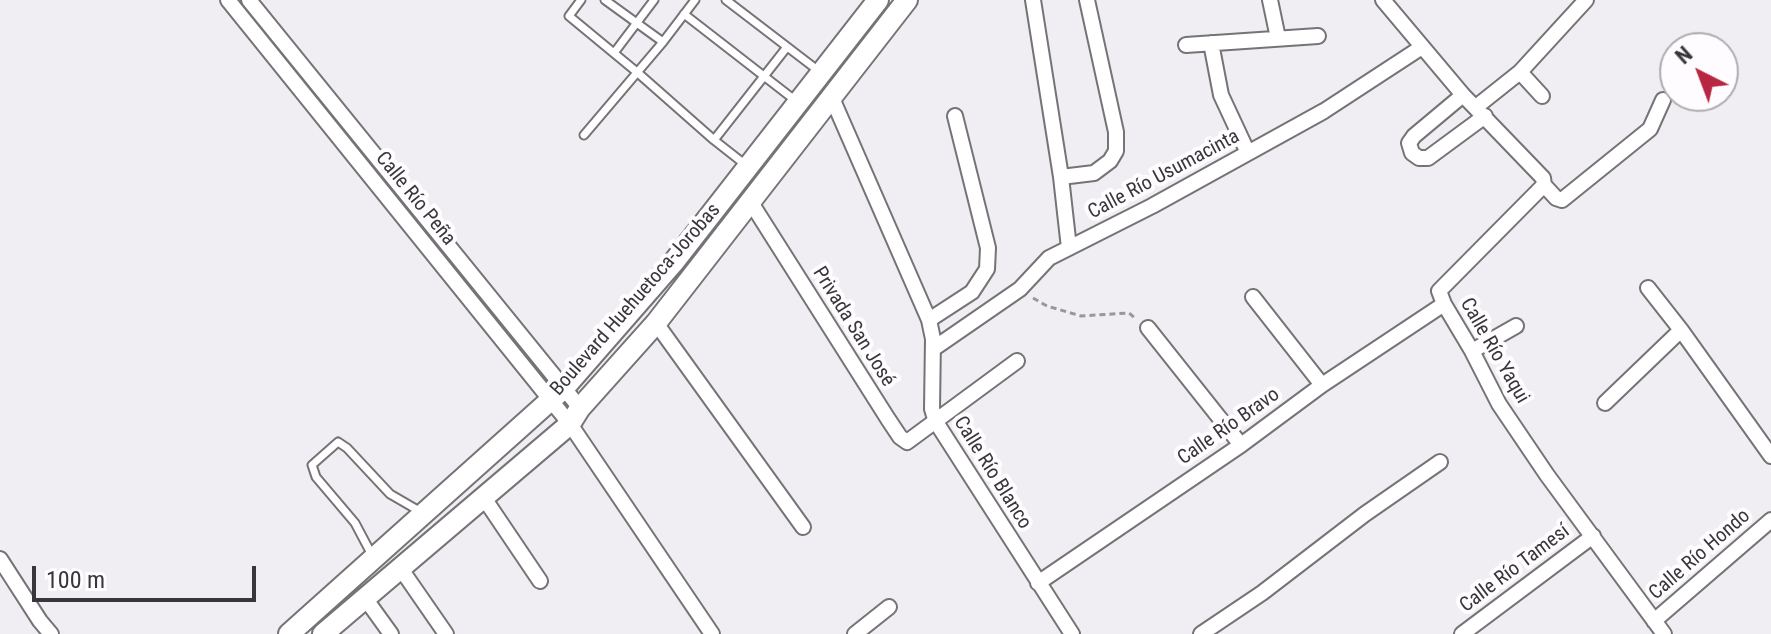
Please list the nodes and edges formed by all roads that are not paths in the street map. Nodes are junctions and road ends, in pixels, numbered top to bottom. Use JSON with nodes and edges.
{"nodes":[{"id":1,"x":228,"y":0,"type":"edge"},
{"id":2,"x":249,"y":0,"type":"edge"},
{"id":3,"x":581,"y":0,"type":"edge"},
{"id":4,"x":605,"y":0,"type":"edge"},
{"id":5,"x":654,"y":0,"type":"edge"},
{"id":6,"x":695,"y":0,"type":"edge"},
{"id":7,"x":726,"y":0,"type":"edge"},
{"id":8,"x":878,"y":0,"type":"edge"},
{"id":9,"x":907,"y":0,"type":"edge"},
{"id":10,"x":1033,"y":0,"type":"edge"},
{"id":11,"x":1087,"y":0,"type":"edge"},
{"id":12,"x":1270,"y":0,"type":"edge"},
{"id":13,"x":1383,"y":0,"type":"edge"},
{"id":14,"x":1586,"y":0,"type":"edge"},
{"id":15,"x":684,"y":14,"type":"junction"},
{"id":16,"x":637,"y":22,"type":"junction"},
{"id":17,"x":1318,"y":36,"type":"dead end"},
{"id":18,"x":1278,"y":38,"type":"junction"},
{"id":19,"x":663,"y":42,"type":"junction"},
{"id":20,"x":1211,"y":43,"type":"junction"},
{"id":21,"x":1186,"y":45,"type":"dead end"},
{"id":22,"x":787,"y":47,"type":"junction"},
{"id":23,"x":1422,"y":47,"type":"junction"},
{"id":24,"x":614,"y":53,"type":"junction"},
{"id":25,"x":1520,"y":72,"type":"junction"},
{"id":26,"x":638,"y":73,"type":"junction"},
{"id":27,"x":821,"y":73,"type":"junction"},
{"id":28,"x":764,"y":77,"type":"junction"},
{"id":29,"x":1463,"y":95,"type":"junction"},
{"id":30,"x":1542,"y":96,"type":"dead end"},
{"id":31,"x":832,"y":98,"type":"junction"},
{"id":32,"x":798,"y":103,"type":"junction"},
{"id":33,"x":1659,"y":109,"type":"edge"},
{"id":34,"x":1481,"y":112,"type":"junction"},
{"id":35,"x":955,"y":116,"type":"dead end"},
{"id":36,"x":584,"y":135,"type":"dead end"},
{"id":37,"x":714,"y":140,"type":"junction"},
{"id":38,"x":1248,"y":153,"type":"junction"},
{"id":39,"x":748,"y":167,"type":"junction"},
{"id":40,"x":1061,"y":177,"type":"junction"},
{"id":41,"x":1544,"y":185,"type":"junction"},
{"id":42,"x":750,"y":201,"type":"junction"},
{"id":43,"x":1069,"y":248,"type":"junction"},
{"id":44,"x":1648,"y":288,"type":"dead end"},
{"id":45,"x":1253,"y":297,"type":"dead end"},
{"id":46,"x":1444,"y":304,"type":"junction"},
{"id":47,"x":929,"y":320,"type":"junction"},
{"id":48,"x":656,"y":323,"type":"junction"},
{"id":49,"x":1516,"y":326,"type":"dead end"},
{"id":50,"x":1148,"y":328,"type":"road end"},
{"id":51,"x":1681,"y":330,"type":"junction"},
{"id":52,"x":933,"y":349,"type":"junction"},
{"id":53,"x":1472,"y":351,"type":"junction"},
{"id":54,"x":1017,"y":361,"type":"dead end"},
{"id":55,"x":1322,"y":385,"type":"junction"},
{"id":56,"x":558,"y":394,"type":"junction"},
{"id":57,"x":1605,"y":403,"type":"dead end"},
{"id":58,"x":575,"y":416,"type":"junction"},
{"id":59,"x":936,"y":422,"type":"junction"},
{"id":60,"x":1241,"y":445,"type":"junction"},
{"id":61,"x":1771,"y":456,"type":"edge"},
{"id":62,"x":1440,"y":462,"type":"dead end"},
{"id":63,"x":484,"y":498,"type":"junction"},
{"id":64,"x":423,"y":513,"type":"junction"},
{"id":65,"x":1771,"y":520,"type":"edge"},
{"id":66,"x":803,"y":527,"type":"dead end"},
{"id":67,"x":1593,"y":536,"type":"junction"},
{"id":68,"x":373,"y":558,"type":"junction"},
{"id":69,"x":0,"y":559,"type":"edge"},
{"id":70,"x":401,"y":569,"type":"junction"},
{"id":71,"x":540,"y":581,"type":"dead end"},
{"id":72,"x":1038,"y":583,"type":"junction"},
{"id":73,"x":365,"y":598,"type":"junction"},
{"id":74,"x":889,"y":607,"type":"dead end"},
{"id":75,"x":1654,"y":621,"type":"junction"},
{"id":76,"x":51,"y":634,"type":"edge"},
{"id":77,"x":289,"y":634,"type":"edge"},
{"id":78,"x":323,"y":634,"type":"edge"},
{"id":79,"x":391,"y":634,"type":"edge"},
{"id":80,"x":446,"y":634,"type":"edge"},
{"id":81,"x":712,"y":634,"type":"edge"},
{"id":82,"x":855,"y":634,"type":"edge"},
{"id":83,"x":1072,"y":634,"type":"edge"},
{"id":84,"x":1201,"y":634,"type":"edge"},
{"id":85,"x":1462,"y":634,"type":"edge"},
{"id":86,"x":1664,"y":634,"type":"edge"}],
"edges":[{"from":1,"to":56,"type":"street","name":"Calle Río Peña"},
{"from":2,"to":56,"type":"street","name":"Calle Río Peña"},
{"from":3,"to":24,"type":"lane"},
{"from":4,"to":16,"type":"lane"},
{"from":5,"to":16,"type":"lane"},
{"from":6,"to":15,"type":"lane"},
{"from":7,"to":22,"type":"lane"},
{"from":8,"to":27,"type":"main road","name":"Boulevard Huehuetoca-Jorobas"},
{"from":9,"to":31,"type":"main road","name":"Boulevard Huehuetoca-Jorobas"},
{"from":10,"to":40,"type":"street"},
{"from":11,"to":40,"type":"street"},
{"from":12,"to":18,"type":"street"},
{"from":13,"to":23,"type":"street"},
{"from":14,"to":25,"type":"street"},
{"from":15,"to":19,"type":"lane"},
{"from":15,"to":28,"type":"lane"},
{"from":16,"to":19,"type":"lane"},
{"from":16,"to":24,"type":"lane"},
{"from":17,"to":18,"type":"street"},
{"from":18,"to":20,"type":"street"},
{"from":19,"to":26,"type":"lane"},
{"from":20,"to":21,"type":"street"},
{"from":20,"to":38,"type":"street"},
{"from":22,"to":27,"type":"lane"},
{"from":22,"to":28,"type":"lane"},
{"from":23,"to":29,"type":"street"},
{"from":23,"to":38,"type":"street","name":"Calle Río Usumacinta"},
{"from":24,"to":26,"type":"lane"},
{"from":25,"to":30,"type":"street"},
{"from":25,"to":34,"type":"street"},
{"from":26,"to":36,"type":"lane"},
{"from":26,"to":37,"type":"lane"},
{"from":27,"to":32,"type":"main road","name":"Boulevard Huehuetoca-Jorobas"},
{"from":28,"to":32,"type":"lane"},
{"from":28,"to":37,"type":"lane"},
{"from":29,"to":34,"type":"street"},
{"from":29,"to":34,"type":"street"},
{"from":31,"to":42,"type":"main road","name":"Boulevard Huehuetoca-Jorobas"},
{"from":31,"to":47,"type":"street","name":"Calle Río Blanco"},
{"from":32,"to":39,"type":"main road","name":"Boulevard Huehuetoca-Jorobas"},
{"from":33,"to":41,"type":"street"},
{"from":34,"to":41,"type":"street"},
{"from":35,"to":47,"type":"street"},
{"from":37,"to":39,"type":"lane"},
{"from":38,"to":43,"type":"street","name":"Calle Río Usumacinta"},
{"from":39,"to":56,"type":"main road","name":"Boulevard Huehuetoca-Jorobas"},
{"from":40,"to":43,"type":"street"},
{"from":41,"to":46,"type":"street","name":"Calle Río Yaqui"},
{"from":42,"to":48,"type":"main road","name":"Boulevard Huehuetoca-Jorobas"},
{"from":42,"to":59,"type":"street","name":"Privada San José"},
{"from":43,"to":52,"type":"street","name":"Calle Río Usumacinta"},
{"from":44,"to":51,"type":"street"},
{"from":45,"to":55,"type":"street"},
{"from":46,"to":53,"type":"street","name":"Calle Río Yaqui"},
{"from":46,"to":55,"type":"street","name":"Calle Río Bravo"},
{"from":47,"to":52,"type":"street","name":"Calle Río Blanco"},
{"from":48,"to":58,"type":"main road","name":"Boulevard Huehuetoca-Jorobas"},
{"from":48,"to":66,"type":"street"},
{"from":49,"to":53,"type":"street"},
{"from":50,"to":60,"type":"street"},
{"from":51,"to":57,"type":"street"},
{"from":51,"to":61,"type":"street"},
{"from":52,"to":59,"type":"street","name":"Calle Río Blanco"},
{"from":53,"to":67,"type":"street","name":"Calle Río Yaqui"},
{"from":54,"to":59,"type":"street"},
{"from":55,"to":60,"type":"street","name":"Calle Río Bravo"},
{"from":56,"to":58,"type":"street","name":"Calle Río Peña"},
{"from":56,"to":64,"type":"main road","name":"Boulevard Huehuetoca-Jorobas"},
{"from":58,"to":63,"type":"main road","name":"Boulevard Huehuetoca-Jorobas"},
{"from":58,"to":81,"type":"street","name":"Calle Río Peña"},
{"from":59,"to":72,"type":"street","name":"Calle Río Blanco"},
{"from":60,"to":72,"type":"street","name":"Calle Río Bravo"},
{"from":62,"to":84,"type":"street"},
{"from":63,"to":70,"type":"main road","name":"Boulevard Huehuetoca-Jorobas"},
{"from":63,"to":71,"type":"street"},
{"from":64,"to":68,"type":"main road","name":"Boulevard Huehuetoca-Jorobas"},
{"from":64,"to":68,"type":"lane"},
{"from":65,"to":75,"type":"street","name":"Calle Río Hondo"},
{"from":67,"to":75,"type":"street","name":"Calle Río Yaqui"},
{"from":67,"to":85,"type":"street","name":"Calle Río Tamesí"},
{"from":68,"to":77,"type":"main road","name":"Boulevard Huehuetoca-Jorobas"},
{"from":69,"to":76,"type":"street"},
{"from":70,"to":73,"type":"main road","name":"Boulevard Huehuetoca-Jorobas"},
{"from":70,"to":80,"type":"street"},
{"from":72,"to":83,"type":"street","name":"Calle Río Blanco"},
{"from":73,"to":78,"type":"main road","name":"Boulevard Huehuetoca-Jorobas"},
{"from":73,"to":79,"type":"street"},
{"from":74,"to":82,"type":"street"},
{"from":75,"to":86,"type":"street","name":"Calle Río Yaqui"}]}
